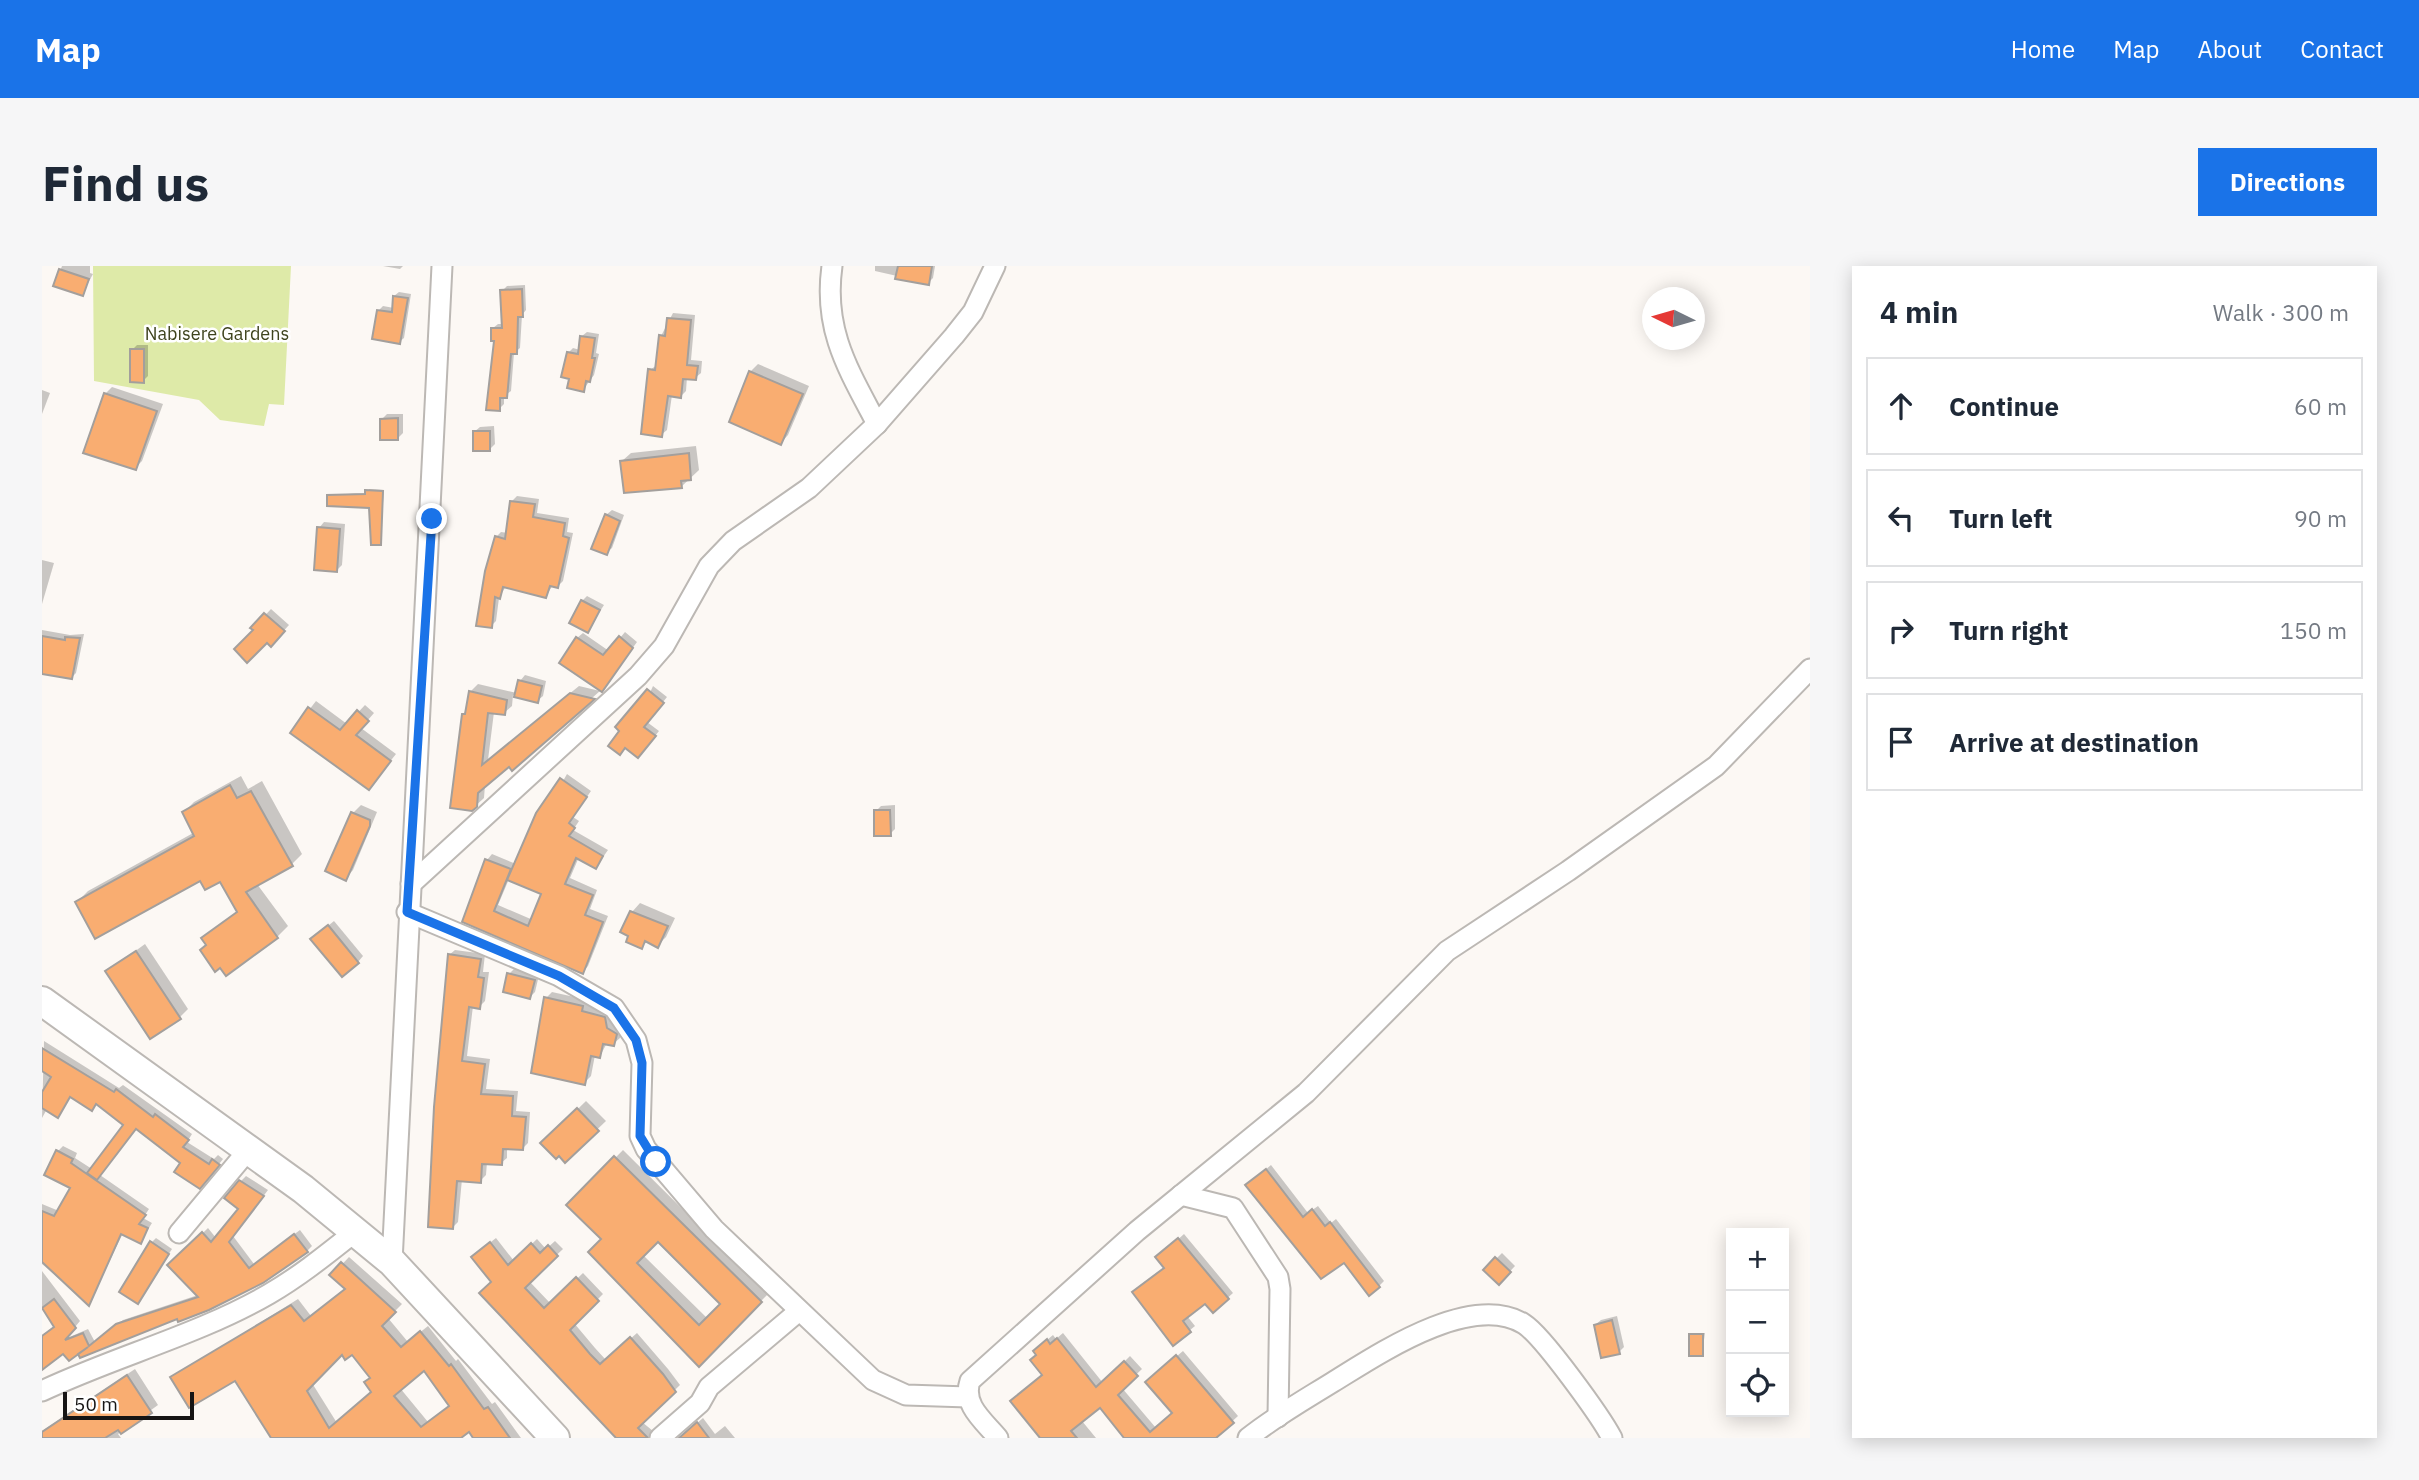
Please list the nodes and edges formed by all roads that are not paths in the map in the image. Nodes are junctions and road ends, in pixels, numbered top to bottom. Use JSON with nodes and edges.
{"nodes":[{"id":1,"x":442,"y":266,"type":"edge"},
{"id":2,"x":832,"y":266,"type":"edge"},
{"id":3,"x":995,"y":266,"type":"edge"},
{"id":4,"x":877,"y":424,"type":"junction"},
{"id":5,"x":1810,"y":669,"type":"edge"},
{"id":6,"x":411,"y":884,"type":"junction"},
{"id":7,"x":407,"y":912,"type":"junction"},
{"id":8,"x":42,"y":1002,"type":"edge"},
{"id":9,"x":249,"y":1149,"type":"junction"},
{"id":10,"x":1181,"y":1195,"type":"junction"},
{"id":11,"x":356,"y":1231,"type":"junction"},
{"id":12,"x":179,"y":1233,"type":"dead end"},
{"id":13,"x":392,"y":1262,"type":"junction"},
{"id":14,"x":799,"y":1311,"type":"junction"},
{"id":15,"x":43,"y":1389,"type":"edge"},
{"id":16,"x":968,"y":1397,"type":"junction"},
{"id":17,"x":1278,"y":1417,"type":"junction"},
{"id":18,"x":555,"y":1438,"type":"edge"},
{"id":19,"x":660,"y":1438,"type":"edge"},
{"id":20,"x":998,"y":1438,"type":"edge"},
{"id":21,"x":1248,"y":1438,"type":"edge"},
{"id":22,"x":1612,"y":1438,"type":"edge"}],
"edges":[{"from":1,"to":6,"type":"street"},
{"from":2,"to":4,"type":"street"},
{"from":3,"to":4,"type":"street"},
{"from":4,"to":6,"type":"street"},
{"from":5,"to":10,"type":"street"},
{"from":6,"to":7,"type":"street"},
{"from":7,"to":13,"type":"street"},
{"from":7,"to":14,"type":"street"},
{"from":8,"to":9,"type":"street"},
{"from":9,"to":11,"type":"street"},
{"from":9,"to":12,"type":"street"},
{"from":10,"to":16,"type":"street"},
{"from":10,"to":17,"type":"street"},
{"from":11,"to":13,"type":"street"},
{"from":11,"to":15,"type":"street"},
{"from":13,"to":18,"type":"street"},
{"from":14,"to":16,"type":"street"},
{"from":14,"to":19,"type":"street"},
{"from":16,"to":20,"type":"street"},
{"from":17,"to":21,"type":"street"},
{"from":17,"to":22,"type":"street"}]}
